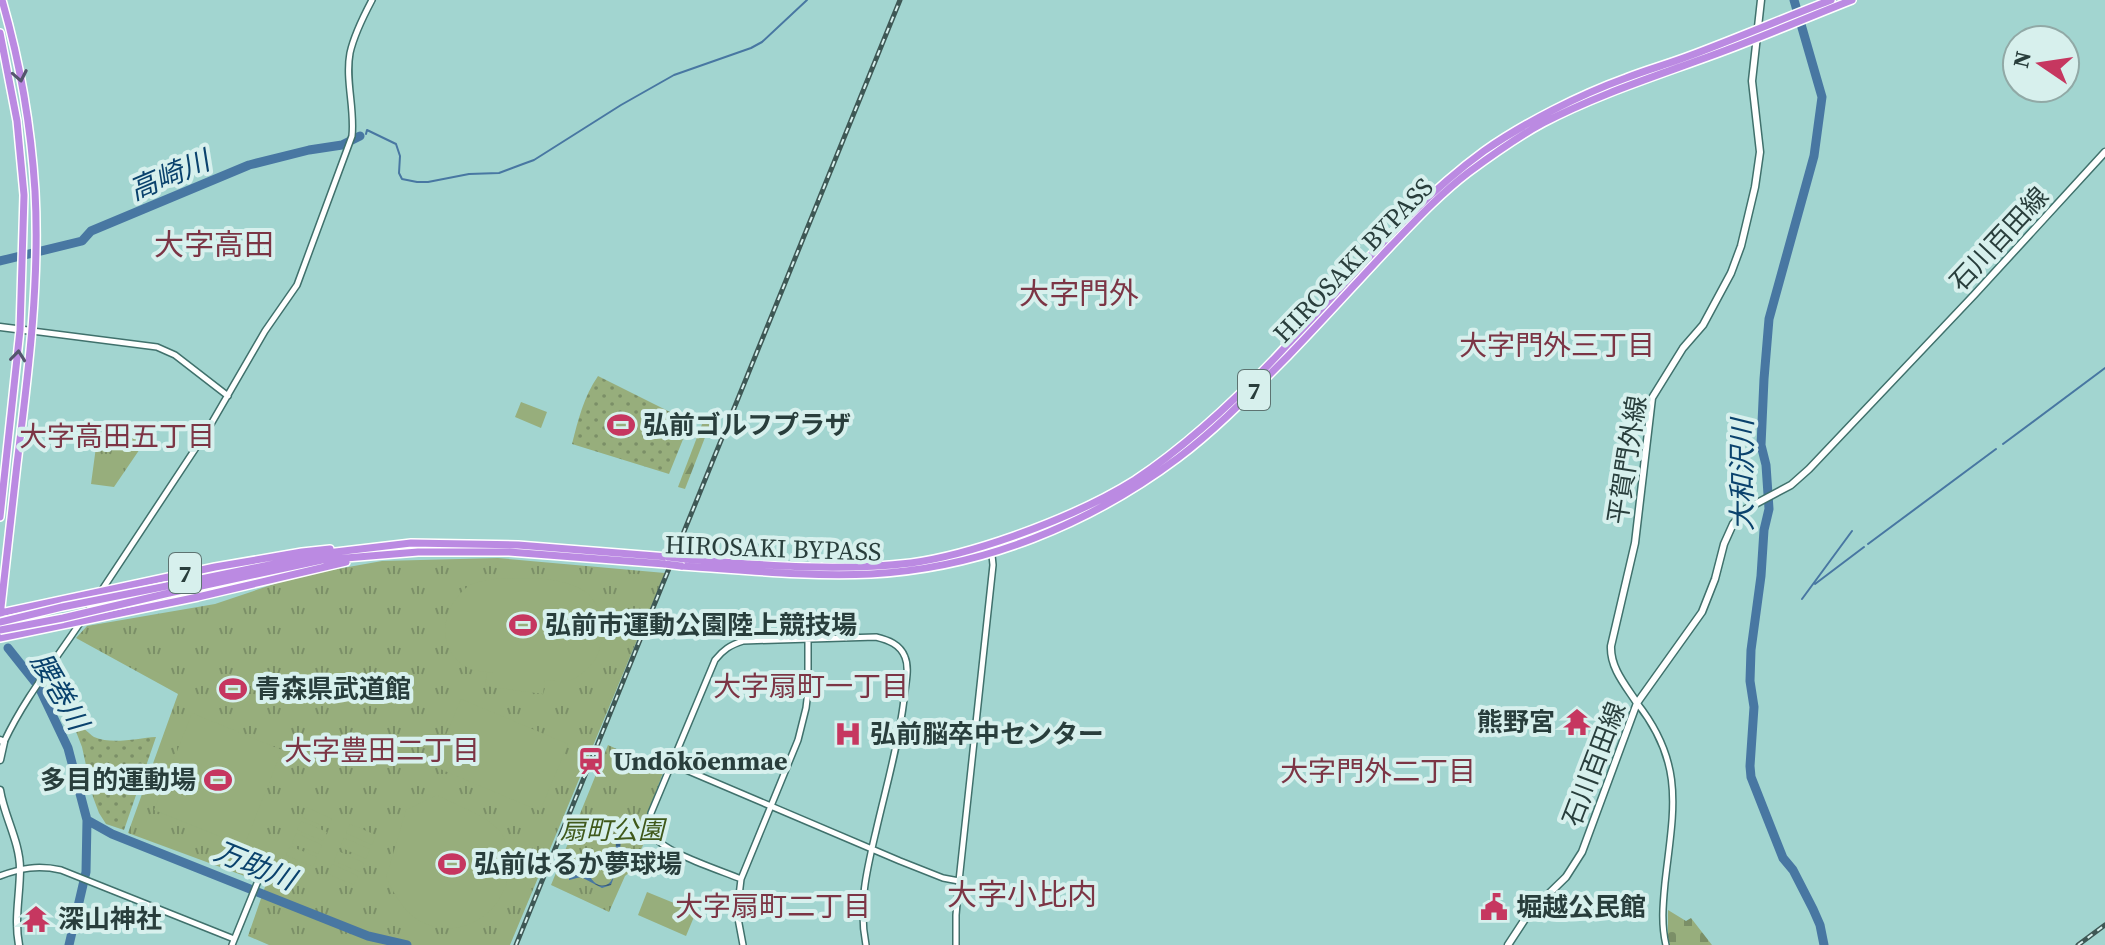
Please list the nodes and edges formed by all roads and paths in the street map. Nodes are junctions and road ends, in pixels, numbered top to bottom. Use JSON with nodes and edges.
{"nodes":[{"id":1,"x":2,"y":0,"type":"edge"},
{"id":2,"x":372,"y":0,"type":"edge"},
{"id":3,"x":1761,"y":0,"type":"edge"},
{"id":4,"x":1852,"y":0,"type":"edge"},
{"id":5,"x":1831,"y":3,"type":"edge"},
{"id":6,"x":1783,"y":22,"type":"junction"},
{"id":7,"x":1757,"y":29,"type":"junction"},
{"id":8,"x":0,"y":33,"type":"edge"},
{"id":9,"x":1756,"y":39,"type":"junction"},
{"id":10,"x":2105,"y":152,"type":"edge"},
{"id":11,"x":0,"y":327,"type":"edge"},
{"id":12,"x":20,"y":330,"type":"junction"},
{"id":13,"x":32,"y":331,"type":"junction"},
{"id":14,"x":228,"y":396,"type":"junction"},
{"id":15,"x":0,"y":517,"type":"edge"},
{"id":16,"x":992,"y":548,"type":"junction"},
{"id":17,"x":372,"y":551,"type":"junction"},
{"id":18,"x":103,"y":590,"type":"junction"},
{"id":19,"x":168,"y":590,"type":"junction"},
{"id":20,"x":0,"y":614,"type":"edge"},
{"id":21,"x":81,"y":621,"type":"junction"},
{"id":22,"x":0,"y":622,"type":"edge"},
{"id":23,"x":0,"y":630,"type":"edge"},
{"id":24,"x":0,"y":638,"type":"edge"},
{"id":25,"x":808,"y":640,"type":"junction"},
{"id":26,"x":1637,"y":703,"type":"junction"},
{"id":27,"x":2,"y":741,"type":"edge"},
{"id":28,"x":0,"y":760,"type":"edge"},
{"id":29,"x":672,"y":764,"type":"junction"},
{"id":30,"x":0,"y":790,"type":"edge"},
{"id":31,"x":771,"y":806,"type":"junction"},
{"id":32,"x":872,"y":848,"type":"junction"},
{"id":33,"x":20,"y":868,"type":"junction"},
{"id":34,"x":0,"y":876,"type":"edge"},
{"id":35,"x":741,"y":879,"type":"junction"},
{"id":36,"x":959,"y":881,"type":"junction"},
{"id":37,"x":257,"y":884,"type":"dead end"},
{"id":38,"x":233,"y":942,"type":"edge"},
{"id":39,"x":19,"y":945,"type":"edge"},
{"id":40,"x":743,"y":945,"type":"edge"},
{"id":41,"x":866,"y":945,"type":"edge"},
{"id":42,"x":956,"y":945,"type":"edge"},
{"id":43,"x":1508,"y":945,"type":"edge"},
{"id":44,"x":1666,"y":945,"type":"edge"}],
"edges":[{"from":1,"to":13,"type":"highway","one_way":true},
{"from":2,"to":14,"type":"street"},
{"from":3,"to":7,"type":"main road","name":"平賀門外線"},
{"from":4,"to":5,"type":"highway","name":"HIROSAKI BYPASS","number":"7"},
{"from":5,"to":6,"type":"highway","name":"HIROSAKI BYPASS","number":"7"},
{"from":6,"to":7,"type":"highway","name":"HIROSAKI BYPASS","number":"7"},
{"from":6,"to":9,"type":"highway","name":"HIROSAKI BYPASS","number":"7"},
{"from":7,"to":9,"type":"main road","name":"平賀門外線"},
{"from":7,"to":16,"type":"highway","name":"HIROSAKI BYPASS","number":"7"},
{"from":8,"to":12,"type":"highway"},
{"from":9,"to":16,"type":"highway","name":"HIROSAKI BYPASS","number":"7"},
{"from":9,"to":26,"type":"main road","name":"平賀門外線"},
{"from":10,"to":26,"type":"main road","name":"石川百田線"},
{"from":11,"to":12,"type":"main road"},
{"from":12,"to":13,"type":"main road"},
{"from":15,"to":12,"type":"highway","one_way":true},
{"from":13,"to":14,"type":"street"},
{"from":13,"to":20,"type":"highway"},
{"from":14,"to":18,"type":"street"},
{"from":16,"to":17,"type":"highway","name":"HIROSAKI BYPASS","number":"7","bridge":true},
{"from":16,"to":36,"type":"street"},
{"from":17,"to":18,"type":"highway","number":"7"},
{"from":17,"to":19,"type":"highway","name":"HIROSAKI BYPASS","number":"7"},
{"from":17,"to":21,"type":"highway","number":"7"},
{"from":18,"to":20,"type":"highway","number":"7"},
{"from":18,"to":21,"type":"street"},
{"from":19,"to":22,"type":"highway","name":"HIROSAKI BYPASS","number":"7","bridge":true},
{"from":19,"to":23,"type":"highway","name":"HIROSAKI BYPASS","number":"7","bridge":true},
{"from":21,"to":24,"type":"highway","number":"7"},
{"from":21,"to":27,"type":"street"},
{"from":25,"to":29,"type":"street"},
{"from":25,"to":31,"type":"street"},
{"from":25,"to":32,"type":"street"},
{"from":26,"to":43,"type":"main road","name":"石川百田線"},
{"from":26,"to":44,"type":"street"},
{"from":27,"to":28,"type":"main road"},
{"from":29,"to":31,"type":"street"},
{"from":29,"to":35,"type":"street"},
{"from":30,"to":33,"type":"main road"},
{"from":31,"to":32,"type":"street"},
{"from":31,"to":35,"type":"street"},
{"from":32,"to":36,"type":"street"},
{"from":32,"to":41,"type":"street"},
{"from":33,"to":34,"type":"street"},
{"from":33,"to":38,"type":"street"},
{"from":33,"to":39,"type":"main road"},
{"from":35,"to":40,"type":"street"},
{"from":36,"to":42,"type":"street"},
{"from":37,"to":38,"type":"street"}]}
